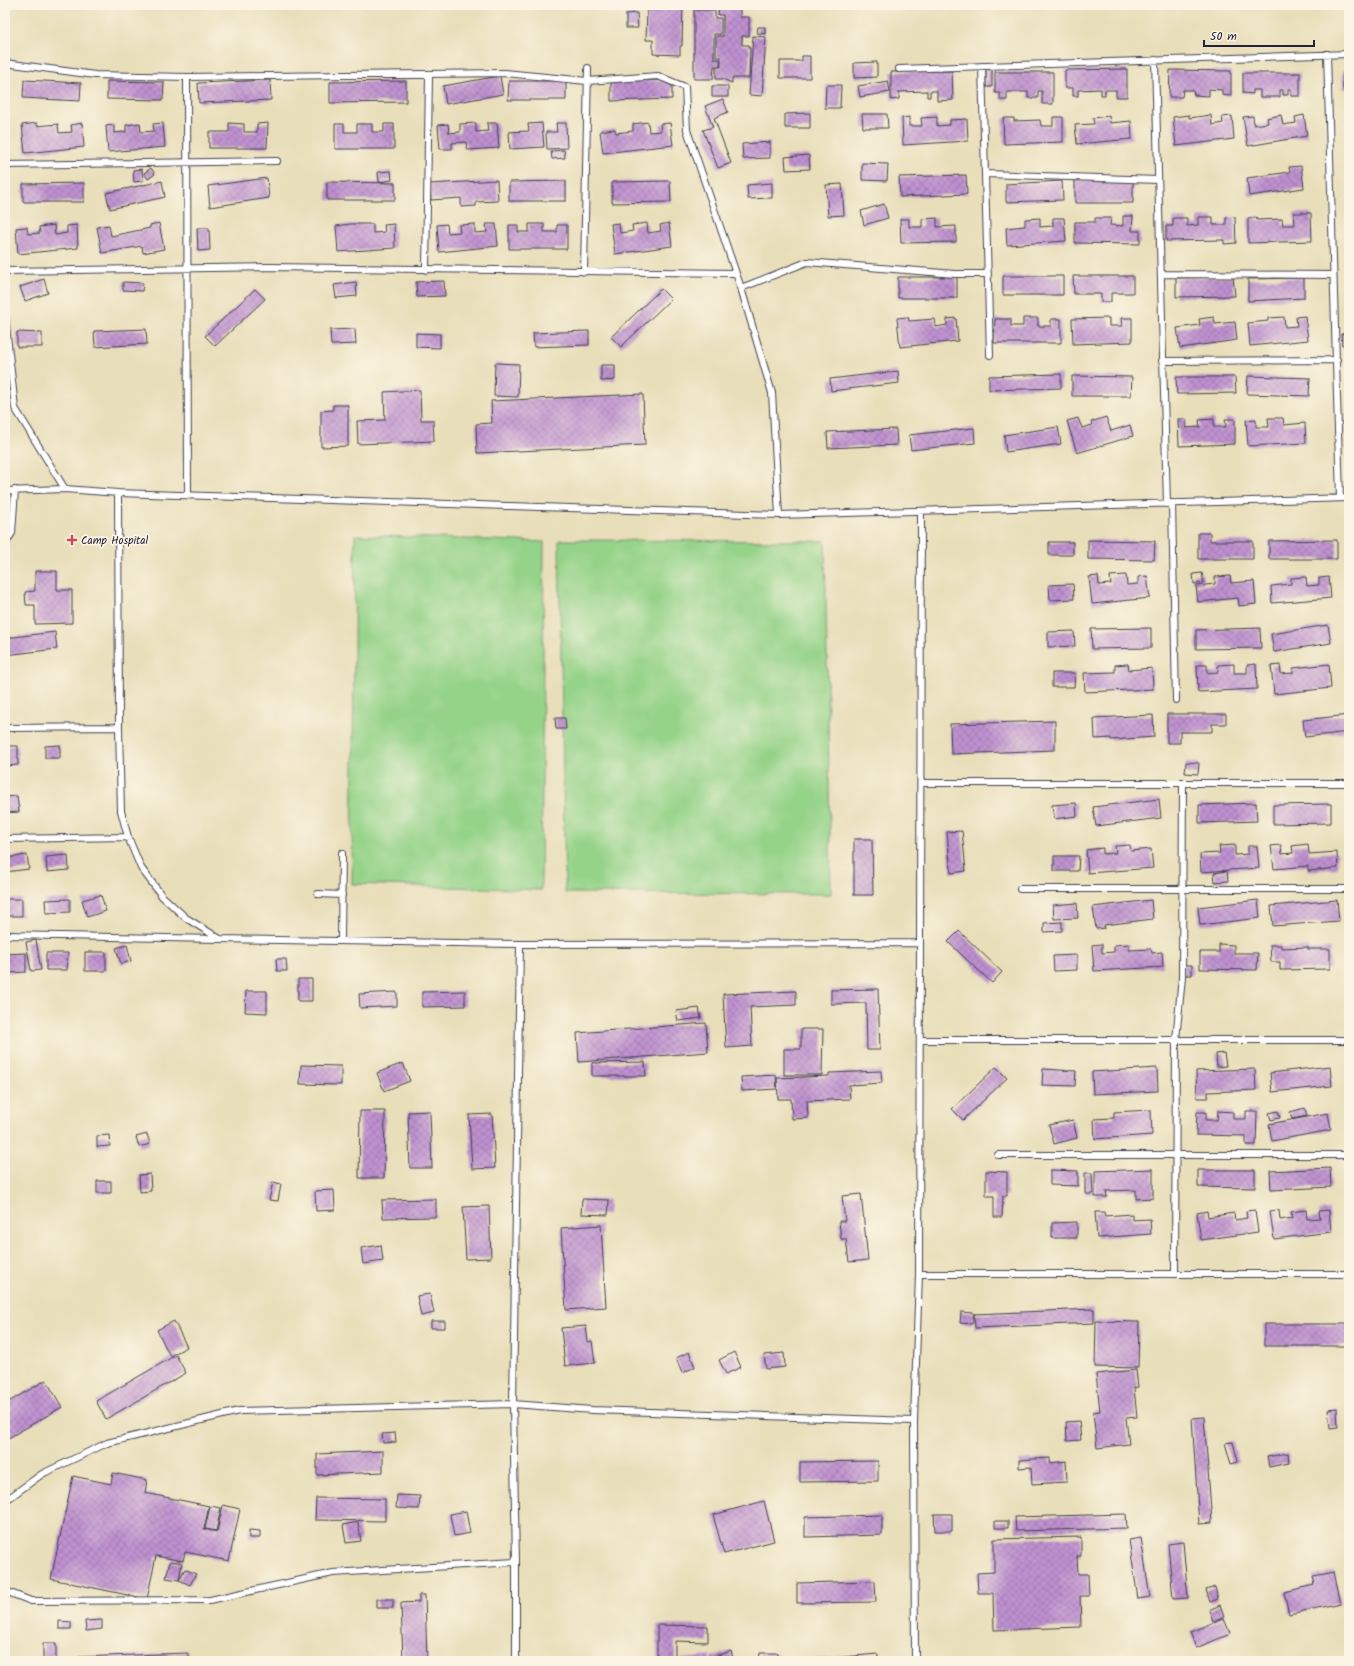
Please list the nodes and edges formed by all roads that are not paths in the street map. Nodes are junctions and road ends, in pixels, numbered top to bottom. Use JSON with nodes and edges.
{"nodes":[{"id":1,"x":1327,"y":54,"type":"junction"},
{"id":2,"x":1349,"y":54,"type":"edge"},
{"id":3,"x":1154,"y":60,"type":"junction"},
{"id":4,"x":5,"y":63,"type":"edge"},
{"id":5,"x":982,"y":66,"type":"junction"},
{"id":6,"x":588,"y":68,"type":"dead end"},
{"id":7,"x":899,"y":68,"type":"dead end"},
{"id":8,"x":428,"y":75,"type":"junction"},
{"id":9,"x":188,"y":77,"type":"junction"},
{"id":10,"x":587,"y":81,"type":"junction"},
{"id":11,"x":277,"y":161,"type":"dead end"},
{"id":12,"x":187,"y":163,"type":"junction"},
{"id":13,"x":5,"y":166,"type":"edge"},
{"id":14,"x":985,"y":174,"type":"junction"},
{"id":15,"x":1158,"y":180,"type":"junction"},
{"id":16,"x":187,"y":269,"type":"junction"},
{"id":17,"x":426,"y":270,"type":"junction"},
{"id":18,"x":5,"y":271,"type":"edge"},
{"id":19,"x":584,"y":272,"type":"junction"},
{"id":20,"x":735,"y":273,"type":"junction"},
{"id":21,"x":988,"y":274,"type":"junction"},
{"id":22,"x":1161,"y":274,"type":"junction"},
{"id":23,"x":1333,"y":275,"type":"junction"},
{"id":24,"x":741,"y":288,"type":"junction"},
{"id":25,"x":5,"y":316,"type":"edge"},
{"id":26,"x":990,"y":355,"type":"dead end"},
{"id":27,"x":1337,"y":360,"type":"junction"},
{"id":28,"x":1162,"y":362,"type":"junction"},
{"id":29,"x":65,"y":489,"type":"junction"},
{"id":30,"x":15,"y":490,"type":"junction"},
{"id":31,"x":5,"y":491,"type":"edge"},
{"id":32,"x":118,"y":493,"type":"junction"},
{"id":33,"x":188,"y":494,"type":"junction"},
{"id":34,"x":1340,"y":498,"type":"junction"},
{"id":35,"x":1349,"y":498,"type":"edge"},
{"id":36,"x":1170,"y":503,"type":"junction"},
{"id":37,"x":921,"y":511,"type":"junction"},
{"id":38,"x":779,"y":515,"type":"junction"},
{"id":39,"x":5,"y":544,"type":"edge"},
{"id":40,"x":1176,"y":700,"type":"dead end"},
{"id":41,"x":119,"y":727,"type":"junction"},
{"id":42,"x":5,"y":728,"type":"edge"},
{"id":43,"x":921,"y":783,"type":"junction"},
{"id":44,"x":1183,"y":783,"type":"junction"},
{"id":45,"x":1349,"y":783,"type":"edge"},
{"id":46,"x":128,"y":837,"type":"junction"},
{"id":47,"x":5,"y":839,"type":"edge"},
{"id":48,"x":342,"y":853,"type":"dead end"},
{"id":49,"x":1020,"y":889,"type":"dead end"},
{"id":50,"x":1182,"y":889,"type":"junction"},
{"id":51,"x":1349,"y":889,"type":"edge"},
{"id":52,"x":318,"y":894,"type":"dead end"},
{"id":53,"x":342,"y":894,"type":"junction"},
{"id":54,"x":5,"y":935,"type":"edge"},
{"id":55,"x":220,"y":939,"type":"junction"},
{"id":56,"x":341,"y":940,"type":"junction"},
{"id":57,"x":920,"y":943,"type":"junction"},
{"id":58,"x":520,"y":944,"type":"junction"},
{"id":59,"x":920,"y":1040,"type":"junction"},
{"id":60,"x":1176,"y":1040,"type":"junction"},
{"id":61,"x":1349,"y":1040,"type":"edge"},
{"id":62,"x":998,"y":1155,"type":"dead end"},
{"id":63,"x":1175,"y":1155,"type":"junction"},
{"id":64,"x":1349,"y":1155,"type":"edge"},
{"id":65,"x":919,"y":1274,"type":"junction"},
{"id":66,"x":1175,"y":1274,"type":"junction"},
{"id":67,"x":1349,"y":1274,"type":"edge"},
{"id":68,"x":513,"y":1404,"type":"junction"},
{"id":69,"x":914,"y":1421,"type":"junction"},
{"id":70,"x":5,"y":1501,"type":"edge"},
{"id":71,"x":516,"y":1562,"type":"junction"},
{"id":72,"x":5,"y":1591,"type":"edge"},
{"id":73,"x":516,"y":1661,"type":"edge"},
{"id":74,"x":915,"y":1661,"type":"edge"}],
"edges":[{"from":1,"to":2,"type":"lane"},
{"from":1,"to":3,"type":"lane"},
{"from":1,"to":23,"type":"lane"},
{"from":3,"to":5,"type":"lane"},
{"from":3,"to":15,"type":"lane"},
{"from":4,"to":9,"type":"lane"},
{"from":5,"to":7,"type":"lane"},
{"from":5,"to":14,"type":"lane"},
{"from":6,"to":10,"type":"lane"},
{"from":8,"to":9,"type":"lane"},
{"from":8,"to":10,"type":"lane"},
{"from":8,"to":17,"type":"lane"},
{"from":9,"to":12,"type":"lane"},
{"from":10,"to":19,"type":"lane"},
{"from":10,"to":20,"type":"lane"},
{"from":11,"to":12,"type":"lane"},
{"from":12,"to":13,"type":"lane"},
{"from":12,"to":16,"type":"lane"},
{"from":14,"to":15,"type":"lane"},
{"from":14,"to":21,"type":"lane"},
{"from":15,"to":22,"type":"lane"},
{"from":16,"to":17,"type":"lane"},
{"from":16,"to":18,"type":"lane"},
{"from":16,"to":33,"type":"lane"},
{"from":17,"to":19,"type":"lane"},
{"from":19,"to":20,"type":"lane"},
{"from":20,"to":24,"type":"lane"},
{"from":21,"to":24,"type":"lane"},
{"from":21,"to":26,"type":"lane"},
{"from":22,"to":23,"type":"lane"},
{"from":22,"to":28,"type":"lane"},
{"from":23,"to":27,"type":"lane"},
{"from":24,"to":38,"type":"lane"},
{"from":25,"to":29,"type":"lane"},
{"from":27,"to":28,"type":"lane"},
{"from":27,"to":34,"type":"lane"},
{"from":28,"to":36,"type":"lane"},
{"from":29,"to":30,"type":"lane"},
{"from":29,"to":32,"type":"lane"},
{"from":30,"to":31,"type":"lane"},
{"from":30,"to":39,"type":"lane"},
{"from":32,"to":33,"type":"lane"},
{"from":32,"to":41,"type":"lane"},
{"from":33,"to":38,"type":"lane"},
{"from":34,"to":35,"type":"lane"},
{"from":34,"to":36,"type":"lane"},
{"from":36,"to":37,"type":"lane"},
{"from":36,"to":40,"type":"lane"},
{"from":37,"to":38,"type":"lane"},
{"from":37,"to":43,"type":"lane"},
{"from":41,"to":42,"type":"lane"},
{"from":41,"to":46,"type":"lane"},
{"from":43,"to":44,"type":"lane"},
{"from":43,"to":57,"type":"lane"},
{"from":44,"to":45,"type":"lane"},
{"from":44,"to":50,"type":"lane"},
{"from":46,"to":47,"type":"lane"},
{"from":46,"to":55,"type":"lane"},
{"from":48,"to":53,"type":"lane"},
{"from":49,"to":50,"type":"lane"},
{"from":50,"to":51,"type":"lane"},
{"from":50,"to":60,"type":"lane"},
{"from":52,"to":53,"type":"lane"},
{"from":53,"to":56,"type":"lane"},
{"from":54,"to":55,"type":"lane"},
{"from":55,"to":56,"type":"lane"},
{"from":56,"to":58,"type":"lane"},
{"from":57,"to":58,"type":"lane"},
{"from":57,"to":59,"type":"lane"},
{"from":58,"to":68,"type":"lane"},
{"from":59,"to":60,"type":"lane"},
{"from":59,"to":65,"type":"lane"},
{"from":60,"to":61,"type":"lane"},
{"from":60,"to":63,"type":"lane"},
{"from":62,"to":63,"type":"lane"},
{"from":63,"to":64,"type":"lane"},
{"from":63,"to":66,"type":"lane"},
{"from":65,"to":66,"type":"lane"},
{"from":65,"to":69,"type":"lane"},
{"from":66,"to":67,"type":"lane"},
{"from":68,"to":69,"type":"lane"},
{"from":68,"to":70,"type":"lane"},
{"from":68,"to":71,"type":"lane"},
{"from":69,"to":74,"type":"lane"},
{"from":71,"to":72,"type":"lane"},
{"from":71,"to":73,"type":"lane"}]}
